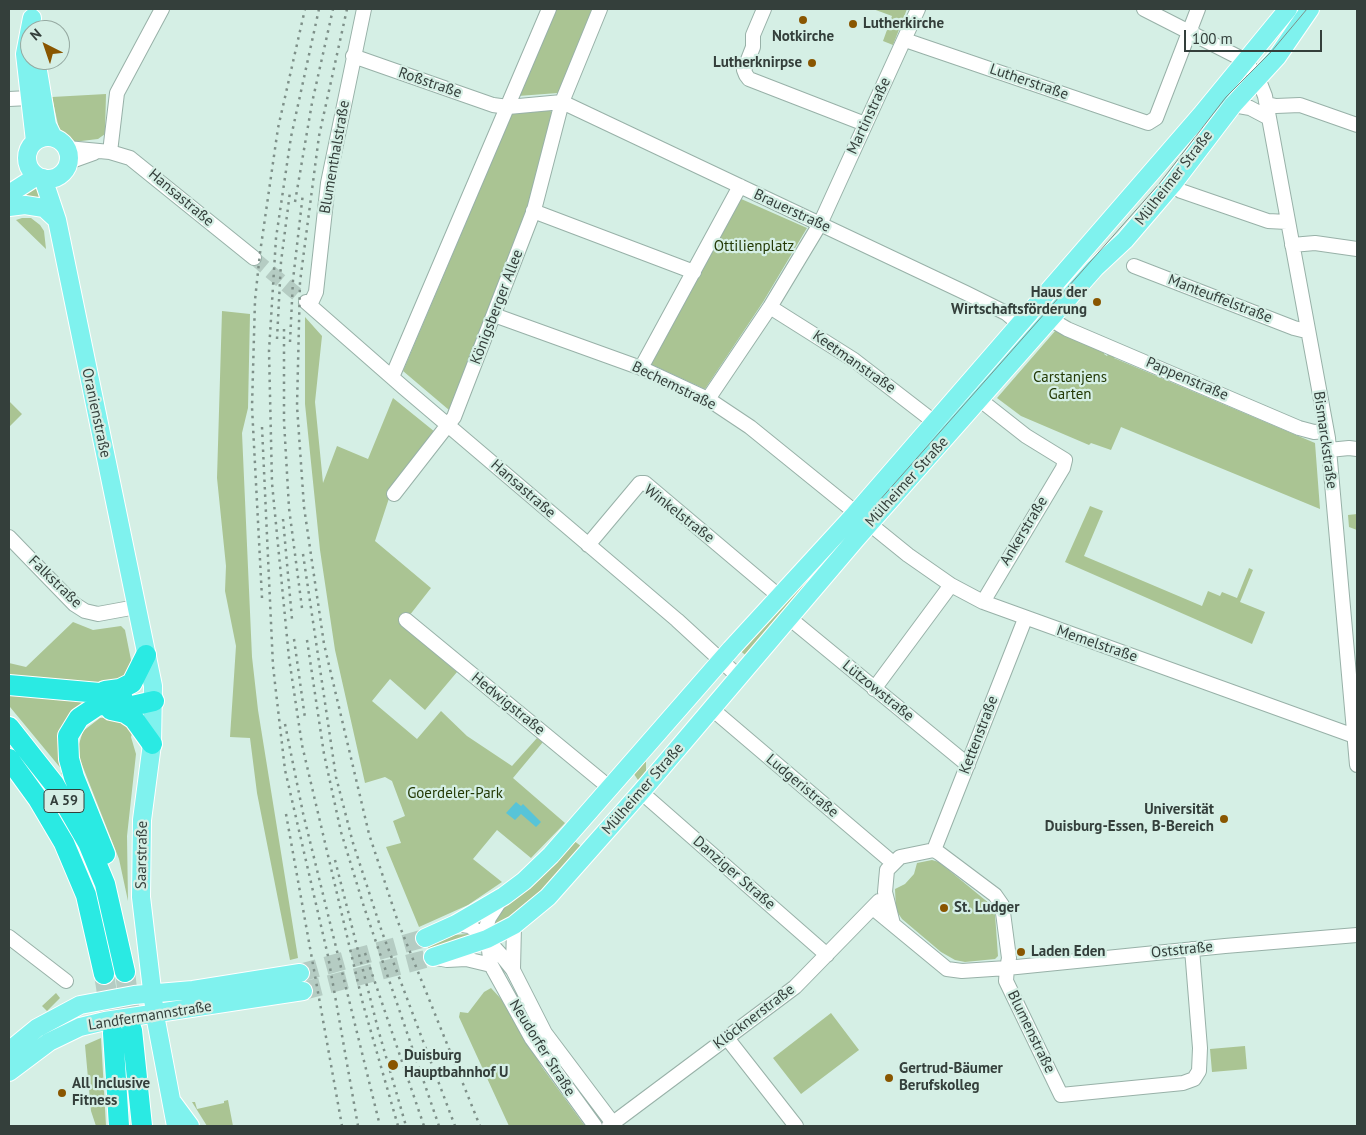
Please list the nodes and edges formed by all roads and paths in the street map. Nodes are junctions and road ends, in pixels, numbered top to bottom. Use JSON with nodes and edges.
{"nodes":[{"id":1,"x":162,"y":9,"type":"edge"},
{"id":2,"x":364,"y":9,"type":"edge"},
{"id":3,"x":548,"y":9,"type":"edge"},
{"id":4,"x":600,"y":9,"type":"edge"},
{"id":5,"x":764,"y":9,"type":"edge"},
{"id":6,"x":918,"y":9,"type":"edge"},
{"id":7,"x":1144,"y":9,"type":"edge"},
{"id":8,"x":1198,"y":9,"type":"edge"},
{"id":9,"x":1288,"y":9,"type":"edge"},
{"id":10,"x":1310,"y":9,"type":"edge"},
{"id":11,"x":32,"y":19,"type":"edge"},
{"id":12,"x":1189,"y":31,"type":"junction"},
{"id":13,"x":905,"y":40,"type":"junction"},
{"id":14,"x":353,"y":56,"type":"junction"},
{"id":15,"x":1244,"y":60,"type":"junction"},
{"id":16,"x":38,"y":70,"type":"edge"},
{"id":17,"x":1258,"y":78,"type":"junction"},
{"id":18,"x":29,"y":98,"type":"junction"},
{"id":19,"x":9,"y":99,"type":"edge"},
{"id":20,"x":562,"y":102,"type":"junction"},
{"id":21,"x":1233,"y":105,"type":"junction"},
{"id":22,"x":508,"y":107,"type":"junction"},
{"id":23,"x":1270,"y":110,"type":"junction"},
{"id":24,"x":865,"y":124,"type":"junction"},
{"id":25,"x":1357,"y":125,"type":"edge"},
{"id":26,"x":35,"y":141,"type":"junction"},
{"id":27,"x":63,"y":149,"type":"junction"},
{"id":28,"x":106,"y":152,"type":"junction"},
{"id":29,"x":42,"y":174,"type":"junction"},
{"id":30,"x":1172,"y":185,"type":"junction"},
{"id":31,"x":740,"y":186,"type":"junction"},
{"id":32,"x":9,"y":190,"type":"edge"},
{"id":33,"x":9,"y":194,"type":"edge"},
{"id":34,"x":9,"y":207,"type":"edge"},
{"id":35,"x":533,"y":211,"type":"junction"},
{"id":36,"x":57,"y":220,"type":"junction"},
{"id":37,"x":1287,"y":222,"type":"junction"},
{"id":38,"x":820,"y":224,"type":"junction"},
{"id":39,"x":1292,"y":245,"type":"junction"},
{"id":40,"x":1357,"y":249,"type":"edge"},
{"id":41,"x":254,"y":258,"type":"tunnel mouth"},
{"id":42,"x":1134,"y":266,"type":"dead end"},
{"id":43,"x":694,"y":272,"type":"junction"},
{"id":44,"x":308,"y":303,"type":"joint"},
{"id":45,"x":770,"y":307,"type":"junction"},
{"id":46,"x":494,"y":315,"type":"junction"},
{"id":47,"x":1019,"y":324,"type":"junction"},
{"id":48,"x":1058,"y":324,"type":"junction"},
{"id":49,"x":1306,"y":330,"type":"junction"},
{"id":50,"x":641,"y":368,"type":"junction"},
{"id":51,"x":392,"y":377,"type":"junction"},
{"id":52,"x":708,"y":399,"type":"junction"},
{"id":53,"x":979,"y":399,"type":"junction"},
{"id":54,"x":933,"y":422,"type":"junction"},
{"id":55,"x":448,"y":426,"type":"junction"},
{"id":56,"x":1326,"y":431,"type":"junction"},
{"id":57,"x":1357,"y":449,"type":"edge"},
{"id":58,"x":1329,"y":450,"type":"junction"},
{"id":59,"x":394,"y":494,"type":"dead end"},
{"id":60,"x":855,"y":514,"type":"junction"},
{"id":61,"x":869,"y":524,"type":"junction"},
{"id":62,"x":9,"y":538,"type":"edge"},
{"id":63,"x":588,"y":545,"type":"junction"},
{"id":64,"x":951,"y":585,"type":"junction"},
{"id":65,"x":780,"y":596,"type":"junction"},
{"id":66,"x":983,"y":602,"type":"junction"},
{"id":67,"x":136,"y":607,"type":"junction"},
{"id":68,"x":788,"y":617,"type":"junction"},
{"id":69,"x":1025,"y":619,"type":"junction"},
{"id":70,"x":406,"y":620,"type":"dead end"},
{"id":71,"x":146,"y":655,"type":"junction"},
{"id":72,"x":720,"y":662,"type":"junction"},
{"id":73,"x":739,"y":677,"type":"junction"},
{"id":74,"x":9,"y":685,"type":"edge"},
{"id":75,"x":874,"y":689,"type":"junction"},
{"id":76,"x":100,"y":692,"type":"junction"},
{"id":77,"x":154,"y":701,"type":"junction"},
{"id":78,"x":712,"y":709,"type":"junction"},
{"id":79,"x":83,"y":715,"type":"junction"},
{"id":80,"x":9,"y":727,"type":"edge"},
{"id":81,"x":1356,"y":736,"type":"edge"},
{"id":82,"x":152,"y":744,"type":"junction"},
{"id":83,"x":11,"y":762,"type":"edge"},
{"id":84,"x":968,"y":765,"type":"junction"},
{"id":85,"x":1357,"y":765,"type":"edge"},
{"id":86,"x":629,"y":767,"type":"junction"},
{"id":87,"x":610,"y":788,"type":"junction"},
{"id":88,"x":641,"y":792,"type":"junction"},
{"id":89,"x":934,"y":850,"type":"junction"},
{"id":90,"x":893,"y":863,"type":"junction"},
{"id":91,"x":105,"y":884,"type":"junction"},
{"id":92,"x":885,"y":892,"type":"junction"},
{"id":93,"x":504,"y":896,"type":"junction"},
{"id":94,"x":873,"y":908,"type":"junction"},
{"id":95,"x":456,"y":924,"type":"junction"},
{"id":96,"x":893,"y":924,"type":"junction"},
{"id":97,"x":514,"y":925,"type":"junction"},
{"id":98,"x":1357,"y":935,"type":"edge"},
{"id":99,"x":9,"y":937,"type":"edge"},
{"id":100,"x":425,"y":938,"type":"tunnel mouth"},
{"id":101,"x":487,"y":939,"type":"junction"},
{"id":102,"x":1192,"y":949,"type":"junction"},
{"id":103,"x":827,"y":955,"type":"junction"},
{"id":104,"x":433,"y":957,"type":"joint"},
{"id":105,"x":496,"y":960,"type":"junction"},
{"id":106,"x":1007,"y":968,"type":"junction"},
{"id":107,"x":513,"y":970,"type":"junction"},
{"id":108,"x":124,"y":972,"type":"tunnel mouth"},
{"id":109,"x":300,"y":973,"type":"tunnel mouth"},
{"id":110,"x":104,"y":974,"type":"tunnel mouth"},
{"id":111,"x":66,"y":981,"type":"dead end"},
{"id":112,"x":303,"y":991,"type":"tunnel mouth"},
{"id":113,"x":152,"y":994,"type":"junction"},
{"id":114,"x":155,"y":1015,"type":"junction"},
{"id":115,"x":132,"y":1030,"type":"tunnel mouth"},
{"id":116,"x":113,"y":1034,"type":"tunnel mouth"},
{"id":117,"x":727,"y":1038,"type":"junction"},
{"id":118,"x":9,"y":1051,"type":"edge"},
{"id":119,"x":9,"y":1072,"type":"edge"},
{"id":120,"x":172,"y":1102,"type":"junction"},
{"id":121,"x":612,"y":1125,"type":"edge"},
{"id":122,"x":119,"y":1126,"type":"edge"},
{"id":123,"x":142,"y":1126,"type":"edge"},
{"id":124,"x":176,"y":1126,"type":"edge"},
{"id":125,"x":190,"y":1126,"type":"edge"},
{"id":126,"x":595,"y":1126,"type":"edge"},
{"id":127,"x":796,"y":1126,"type":"edge"}],
"edges":[{"from":1,"to":28,"type":"street"},
{"from":2,"to":14,"type":"street","name":"Blumenthalstraße"},
{"from":3,"to":22,"type":"street"},
{"from":4,"to":20,"type":"street","name":"Königsberger Allee"},
{"from":5,"to":24,"type":"street"},
{"from":6,"to":13,"type":"street","name":"Martinstraße"},
{"from":7,"to":12,"type":"street"},
{"from":8,"to":12,"type":"street"},
{"from":9,"to":15,"type":"main road","name":"Mülheimer Straße"},
{"from":10,"to":17,"type":"main road","name":"Mülheimer Straße"},
{"from":11,"to":18,"type":"main road"},
{"from":12,"to":13,"type":"street","name":"Lutherstraße"},
{"from":12,"to":15,"type":"street"},
{"from":13,"to":24,"type":"street","name":"Martinstraße"},
{"from":14,"to":22,"type":"street","name":"Roßstraße"},
{"from":14,"to":44,"type":"street","name":"Blumenthalstraße"},
{"from":15,"to":17,"type":"street","name":"Bismarckstraße"},
{"from":15,"to":47,"type":"main road","name":"Mülheimer Straße"},
{"from":16,"to":27,"type":"main road"},
{"from":17,"to":21,"type":"main road","name":"Mülheimer Straße"},
{"from":17,"to":23,"type":"street","name":"Bismarckstraße"},
{"from":18,"to":19,"type":"street"},
{"from":18,"to":26,"type":"main road"},
{"from":20,"to":22,"type":"street"},
{"from":20,"to":31,"type":"street","name":"Brauerstraße"},
{"from":20,"to":35,"type":"street","name":"Königsberger Allee"},
{"from":21,"to":23,"type":"street"},
{"from":21,"to":30,"type":"main road","name":"Mülheimer Straße"},
{"from":22,"to":51,"type":"street"},
{"from":23,"to":25,"type":"street"},
{"from":23,"to":37,"type":"street","name":"Bismarckstraße"},
{"from":24,"to":38,"type":"street","name":"Martinstraße"},
{"from":26,"to":27,"type":"main road"},
{"from":26,"to":29,"type":"main road"},
{"from":27,"to":28,"type":"street"},
{"from":27,"to":29,"type":"main road"},
{"from":28,"to":41,"type":"street","name":"Hansastraße"},
{"from":29,"to":32,"type":"main road"},
{"from":29,"to":33,"type":"main road"},
{"from":29,"to":36,"type":"main road","name":"Oranienstraße"},
{"from":30,"to":37,"type":"street"},
{"from":30,"to":48,"type":"main road","name":"Mülheimer Straße"},
{"from":31,"to":38,"type":"street","name":"Brauerstraße"},
{"from":31,"to":43,"type":"street"},
{"from":34,"to":36,"type":"main road"},
{"from":35,"to":43,"type":"street"},
{"from":35,"to":46,"type":"street","name":"Königsberger Allee"},
{"from":36,"to":67,"type":"main road","name":"Oranienstraße"},
{"from":37,"to":39,"type":"street","name":"Bismarckstraße"},
{"from":38,"to":45,"type":"street"},
{"from":38,"to":47,"type":"street","name":"Brauerstraße"},
{"from":39,"to":40,"type":"street"},
{"from":39,"to":49,"type":"street","name":"Bismarckstraße"},
{"from":42,"to":49,"type":"street","name":"Manteuffelstraße"},
{"from":43,"to":50,"type":"street"},
{"from":44,"to":51,"type":"street","name":"Hansastraße"},
{"from":45,"to":52,"type":"street"},
{"from":45,"to":54,"type":"street","name":"Keetmanstraße"},
{"from":46,"to":50,"type":"street","name":"Bechemstraße"},
{"from":46,"to":55,"type":"street","name":"Königsberger Allee"},
{"from":47,"to":54,"type":"main road","name":"Mülheimer Straße"},
{"from":48,"to":53,"type":"main road","name":"Mülheimer Straße"},
{"from":48,"to":56,"type":"street","name":"Pappenstraße"},
{"from":49,"to":56,"type":"street","name":"Bismarckstraße"},
{"from":50,"to":52,"type":"street","name":"Bechemstraße"},
{"from":51,"to":55,"type":"street","name":"Hansastraße"},
{"from":52,"to":60,"type":"street","name":"Bechemstraße"},
{"from":53,"to":61,"type":"main road","name":"Mülheimer Straße"},
{"from":53,"to":66,"type":"street","name":"Ankerstraße"},
{"from":54,"to":60,"type":"main road","name":"Mülheimer Straße"},
{"from":55,"to":59,"type":"street","name":"Königsberger Allee"},
{"from":55,"to":63,"type":"street","name":"Hansastraße"},
{"from":56,"to":58,"type":"street","name":"Bismarckstraße"},
{"from":57,"to":58,"type":"street"},
{"from":58,"to":81,"type":"street","name":"Bismarckstraße"},
{"from":60,"to":61,"type":"street","name":"Memelstraße"},
{"from":60,"to":65,"type":"main road","name":"Mülheimer Straße"},
{"from":61,"to":64,"type":"street","name":"Memelstraße"},
{"from":61,"to":68,"type":"main road","name":"Mülheimer Straße"},
{"from":62,"to":67,"type":"street","name":"Falkstraße"},
{"from":63,"to":65,"type":"street","name":"Winkelstraße"},
{"from":63,"to":72,"type":"street","name":"Hansastraße"},
{"from":64,"to":66,"type":"street","name":"Memelstraße"},
{"from":64,"to":75,"type":"street"},
{"from":65,"to":72,"type":"main road","name":"Mülheimer Straße"},
{"from":66,"to":69,"type":"street","name":"Memelstraße"},
{"from":67,"to":71,"type":"main road","name":"Saarstraße"},
{"from":68,"to":73,"type":"main road","name":"Mülheimer Straße"},
{"from":68,"to":75,"type":"street","name":"Lützowstraße"},
{"from":69,"to":81,"type":"street","name":"Memelstraße"},
{"from":69,"to":84,"type":"street","name":"Kettenstraße"},
{"from":70,"to":87,"type":"street","name":"Hedwigstraße"},
{"from":71,"to":76,"type":"highway"},
{"from":71,"to":77,"type":"main road","name":"Saarstraße"},
{"from":72,"to":73,"type":"street","name":"Hansastraße"},
{"from":72,"to":86,"type":"main road","name":"Mülheimer Straße"},
{"from":73,"to":78,"type":"main road","name":"Mülheimer Straße"},
{"from":74,"to":76,"type":"highway"},
{"from":75,"to":84,"type":"street","name":"Lützowstraße"},
{"from":76,"to":77,"type":"highway"},
{"from":77,"to":79,"type":"highway"},
{"from":77,"to":82,"type":"main road","name":"Saarstraße"},
{"from":78,"to":88,"type":"main road","name":"Mülheimer Straße"},
{"from":78,"to":90,"type":"street","name":"Ludgeristraße"},
{"from":79,"to":82,"type":"highway"},
{"from":79,"to":91,"type":"highway"},
{"from":80,"to":91,"type":"highway","number":"A 59"},
{"from":81,"to":85,"type":"street","name":"Bismarckstraße"},
{"from":82,"to":113,"type":"main road","name":"Saarstraße"},
{"from":83,"to":110,"type":"highway","number":"A 59"},
{"from":84,"to":89,"type":"street","name":"Kettenstraße"},
{"from":86,"to":87,"type":"main road","name":"Mülheimer Straße"},
{"from":86,"to":88,"type":"main road"},
{"from":87,"to":93,"type":"main road","name":"Mülheimer Straße"},
{"from":88,"to":97,"type":"main road","name":"Mülheimer Straße"},
{"from":88,"to":103,"type":"street","name":"Danziger Straße"},
{"from":89,"to":90,"type":"street"},
{"from":89,"to":106,"type":"street"},
{"from":90,"to":92,"type":"street"},
{"from":91,"to":108,"type":"highway","number":"A 59"},
{"from":92,"to":94,"type":"street","name":"Klöcknerstraße"},
{"from":92,"to":96,"type":"street"},
{"from":93,"to":95,"type":"main road","name":"Mülheimer Straße"},
{"from":93,"to":101,"type":"street"},
{"from":94,"to":96,"type":"street"},
{"from":94,"to":103,"type":"street","name":"Klöcknerstraße"},
{"from":95,"to":100,"type":"main road"},
{"from":95,"to":101,"type":"street"},
{"from":96,"to":106,"type":"street"},
{"from":97,"to":101,"type":"main road","name":"Mülheimer Straße"},
{"from":97,"to":107,"type":"street","name":"Neudorfer Straße"},
{"from":98,"to":102,"type":"street","name":"Oststraße"},
{"from":99,"to":111,"type":"street"},
{"from":101,"to":104,"type":"main road"},
{"from":101,"to":105,"type":"street","name":"Neudorfer Straße"},
{"from":102,"to":106,"type":"street","name":"Oststraße"},
{"from":102,"to":106,"type":"street","name":"Blumenstraße"},
{"from":103,"to":117,"type":"street","name":"Klöcknerstraße"},
{"from":104,"to":105,"type":"street"},
{"from":105,"to":107,"type":"street","name":"Neudorfer Straße"},
{"from":105,"to":126,"type":"street","name":"Neudorfer Straße"},
{"from":107,"to":121,"type":"street","name":"Neudorfer Straße"},
{"from":109,"to":113,"type":"main road","name":"Landfermannstraße"},
{"from":112,"to":114,"type":"main road","name":"Landfermannstraße"},
{"from":113,"to":114,"type":"main road","name":"Saarstraße"},
{"from":113,"to":118,"type":"main road","name":"Landfermannstraße"},
{"from":114,"to":119,"type":"main road","name":"Landfermannstraße"},
{"from":114,"to":120,"type":"main road","name":"Saarstraße"},
{"from":115,"to":123,"type":"highway"},
{"from":116,"to":122,"type":"highway"},
{"from":117,"to":121,"type":"street","name":"Klöcknerstraße"},
{"from":117,"to":127,"type":"street"},
{"from":120,"to":124,"type":"main road","name":"Saarstraße"},
{"from":120,"to":125,"type":"main road","name":"Saarstraße"}]}
